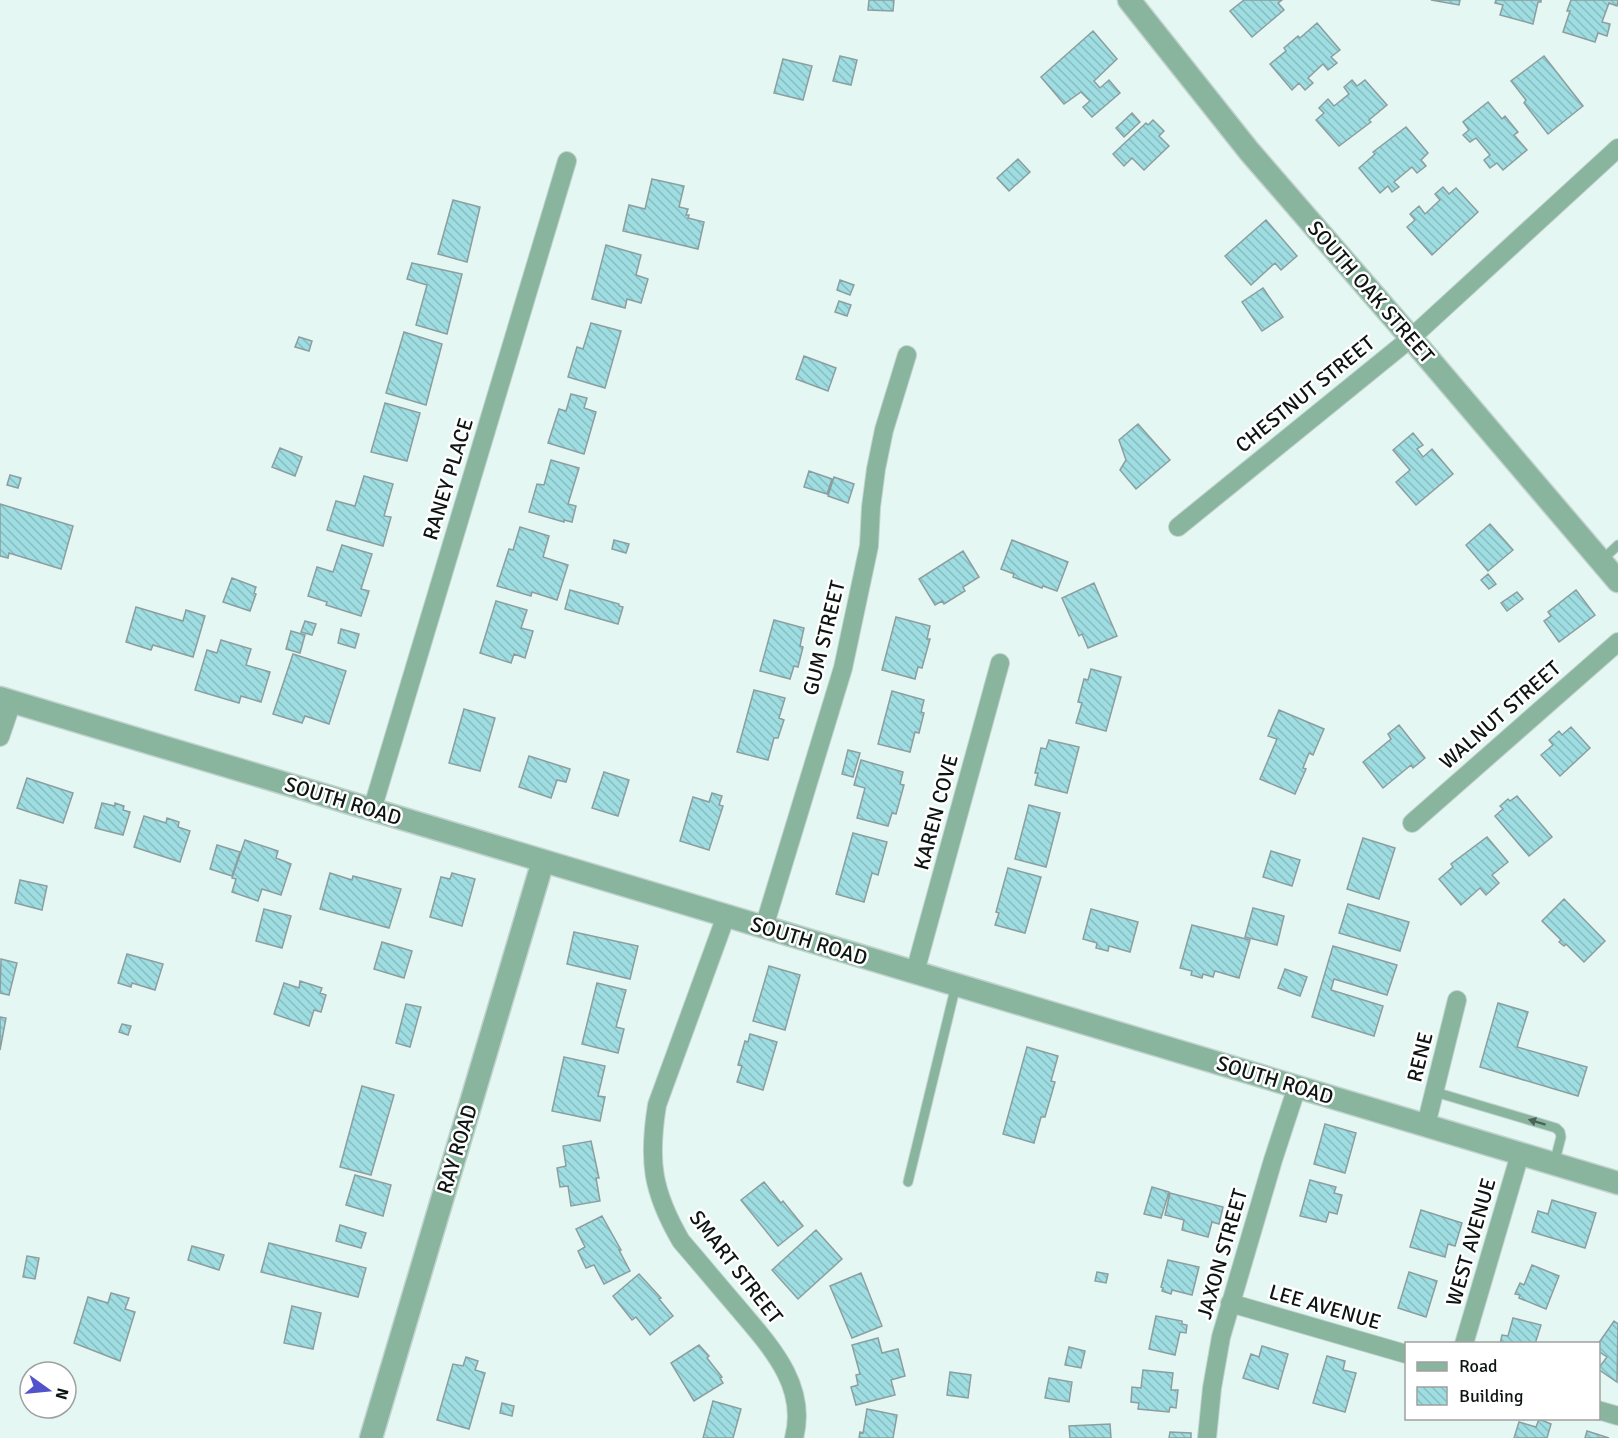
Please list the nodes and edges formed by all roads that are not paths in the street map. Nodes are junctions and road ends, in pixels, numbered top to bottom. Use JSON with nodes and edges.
{"nodes":[{"id":1,"x":1129,"y":0,"type":"edge"},
{"id":2,"x":1618,"y":148,"type":"edge"},
{"id":3,"x":567,"y":160,"type":"dead end"},
{"id":4,"x":1411,"y":338,"type":"junction"},
{"id":5,"x":907,"y":355,"type":"dead end"},
{"id":6,"x":1178,"y":527,"type":"dead end"},
{"id":7,"x":1618,"y":545,"type":"edge"},
{"id":8,"x":1600,"y":561,"type":"junction"},
{"id":9,"x":1618,"y":581,"type":"edge"},
{"id":10,"x":1618,"y":642,"type":"edge"},
{"id":11,"x":1000,"y":663,"type":"dead end"},
{"id":12,"x":6,"y":700,"type":"edge"},
{"id":13,"x":0,"y":737,"type":"edge"},
{"id":14,"x":372,"y":810,"type":"junction"},
{"id":15,"x":1412,"y":823,"type":"dead end"},
{"id":16,"x":543,"y":861,"type":"junction"},
{"id":17,"x":726,"y":916,"type":"junction"},
{"id":18,"x":764,"y":927,"type":"junction"},
{"id":19,"x":915,"y":972,"type":"junction"},
{"id":20,"x":956,"y":985,"type":"junction"},
{"id":21,"x":1457,"y":1000,"type":"dead end"},
{"id":22,"x":1297,"y":1087,"type":"junction"},
{"id":23,"x":1435,"y":1092,"type":"junction"},
{"id":24,"x":1426,"y":1125,"type":"junction"},
{"id":25,"x":1520,"y":1154,"type":"junction"},
{"id":26,"x":1554,"y":1164,"type":"junction"},
{"id":27,"x":1615,"y":1178,"type":"edge"},
{"id":28,"x":908,"y":1182,"type":"dead end"},
{"id":29,"x":1230,"y":1303,"type":"junction"},
{"id":30,"x":1465,"y":1342,"type":"edge"},
{"id":31,"x":1405,"y":1353,"type":"edge"},
{"id":32,"x":1600,"y":1410,"type":"edge"},
{"id":33,"x":1618,"y":1416,"type":"edge"},
{"id":34,"x":371,"y":1438,"type":"edge"},
{"id":35,"x":794,"y":1438,"type":"edge"},
{"id":36,"x":1207,"y":1438,"type":"edge"}],
"edges":[{"from":1,"to":4,"type":"street","name":"SOUTH OAK STREET"},
{"from":2,"to":4,"type":"street","name":"CHESTNUT STREET"},
{"from":3,"to":14,"type":"street","name":"RANEY PLACE"},
{"from":4,"to":6,"type":"street","name":"CHESTNUT STREET"},
{"from":4,"to":8,"type":"street","name":"SOUTH OAK STREET"},
{"from":5,"to":18,"type":"street","name":"GUM STREET"},
{"from":7,"to":8,"type":"lane"},
{"from":8,"to":9,"type":"street","name":"SOUTH OAK STREET"},
{"from":10,"to":15,"type":"street","name":"WALNUT STREET"},
{"from":11,"to":19,"type":"street","name":"KAREN COVE"},
{"from":12,"to":13,"type":"street"},
{"from":12,"to":14,"type":"street","name":"SOUTH ROAD"},
{"from":14,"to":16,"type":"street","name":"SOUTH ROAD"},
{"from":16,"to":17,"type":"street","name":"SOUTH ROAD"},
{"from":16,"to":34,"type":"street","name":"RAY ROAD"},
{"from":17,"to":18,"type":"street","name":"SOUTH ROAD"},
{"from":17,"to":35,"type":"street","name":"SMART STREET"},
{"from":18,"to":19,"type":"street","name":"SOUTH ROAD"},
{"from":19,"to":20,"type":"street","name":"SOUTH ROAD"},
{"from":20,"to":22,"type":"street","name":"SOUTH ROAD"},
{"from":20,"to":28,"type":"lane"},
{"from":21,"to":23,"type":"street","name":"RENE"},
{"from":22,"to":24,"type":"street","name":"SOUTH ROAD"},
{"from":22,"to":29,"type":"street","name":"JAXON STREET"},
{"from":23,"to":24,"type":"street","name":"RENE"},
{"from":26,"to":23,"type":"lane","one_way":true},
{"from":24,"to":25,"type":"street","name":"SOUTH ROAD"},
{"from":25,"to":26,"type":"street","name":"SOUTH ROAD"},
{"from":25,"to":30,"type":"street","name":"WEST AVENUE"},
{"from":26,"to":27,"type":"street","name":"SOUTH ROAD"},
{"from":29,"to":31,"type":"street","name":"LEE AVENUE"},
{"from":29,"to":36,"type":"street","name":"JAXON STREET"},
{"from":32,"to":33,"type":"street"}]}
